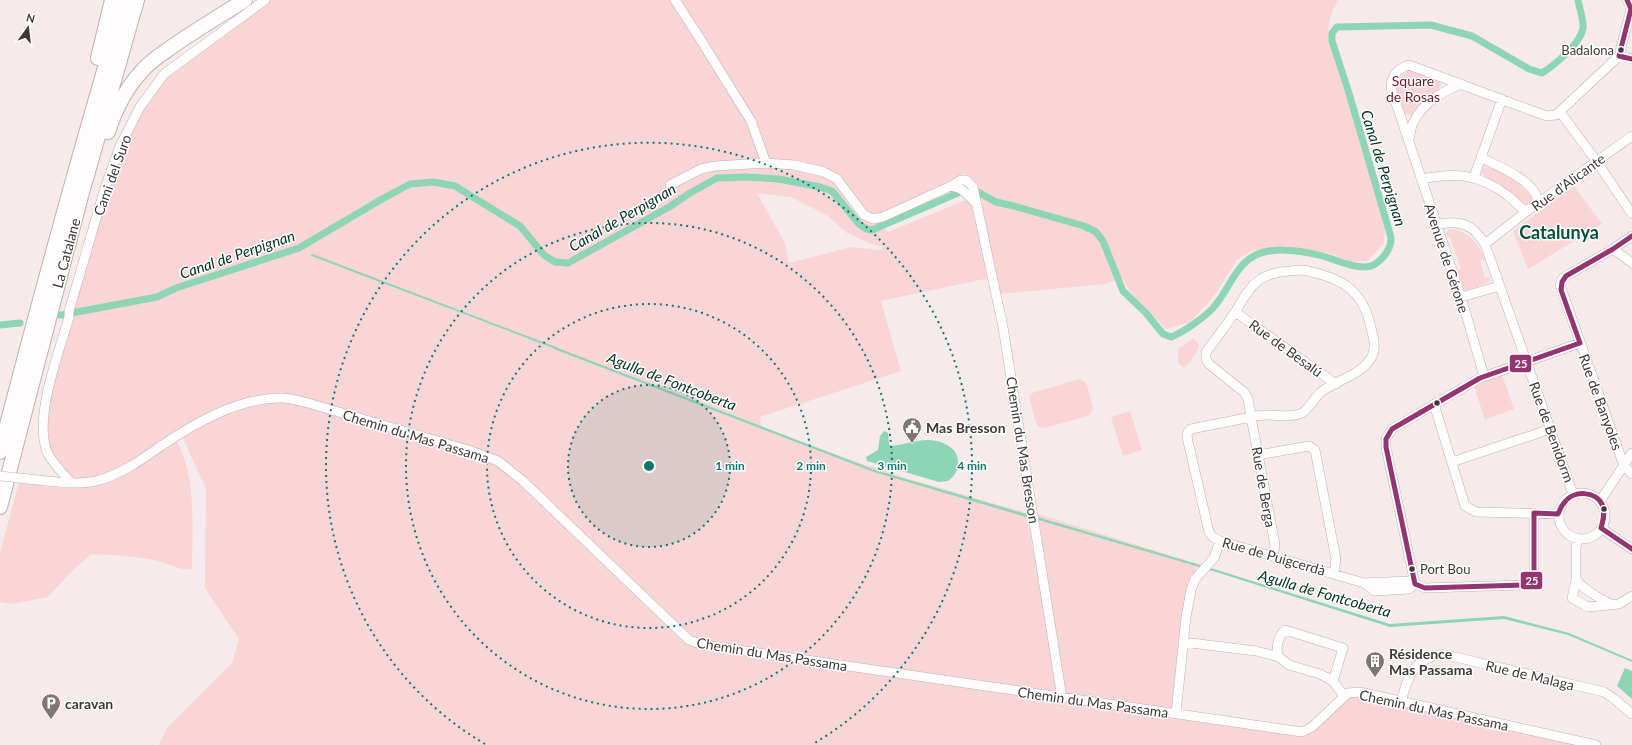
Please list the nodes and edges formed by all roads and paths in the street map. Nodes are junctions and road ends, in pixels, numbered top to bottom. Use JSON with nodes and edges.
{"nodes":[{"id":1,"x":112,"y":0,"type":"edge"},
{"id":2,"x":125,"y":0,"type":"edge"},
{"id":3,"x":137,"y":0,"type":"edge"},
{"id":4,"x":245,"y":0,"type":"edge"},
{"id":5,"x":265,"y":0,"type":"edge"},
{"id":6,"x":675,"y":0,"type":"edge"},
{"id":7,"x":1629,"y":2,"type":"edge"},
{"id":8,"x":1619,"y":56,"type":"junction"},
{"id":9,"x":1632,"y":59,"type":"edge"},
{"id":10,"x":1461,"y":84,"type":"junction"},
{"id":11,"x":1502,"y":99,"type":"junction"},
{"id":12,"x":1560,"y":112,"type":"junction"},
{"id":13,"x":87,"y":126,"type":"junction"},
{"id":14,"x":1409,"y":140,"type":"junction"},
{"id":15,"x":1631,"y":140,"type":"edge"},
{"id":16,"x":1481,"y":158,"type":"junction"},
{"id":17,"x":1597,"y":162,"type":"junction"},
{"id":18,"x":766,"y":163,"type":"junction"},
{"id":19,"x":1474,"y":177,"type":"junction"},
{"id":20,"x":1422,"y":179,"type":"junction"},
{"id":21,"x":670,"y":185,"type":"dead end"},
{"id":22,"x":81,"y":196,"type":"junction"},
{"id":23,"x":1538,"y":204,"type":"junction"},
{"id":24,"x":1527,"y":212,"type":"junction"},
{"id":25,"x":1632,"y":214,"type":"edge"},
{"id":26,"x":1436,"y":225,"type":"junction"},
{"id":27,"x":1632,"y":236,"type":"edge"},
{"id":28,"x":1485,"y":244,"type":"junction"},
{"id":29,"x":1612,"y":250,"type":"junction"},
{"id":30,"x":1632,"y":262,"type":"edge"},
{"id":31,"x":1500,"y":286,"type":"junction"},
{"id":32,"x":1461,"y":297,"type":"junction"},
{"id":33,"x":1235,"y":312,"type":"junction"},
{"id":34,"x":1580,"y":343,"type":"junction"},
{"id":35,"x":1526,"y":361,"type":"junction"},
{"id":36,"x":1484,"y":376,"type":"junction"},
{"id":37,"x":1336,"y":384,"type":"junction"},
{"id":38,"x":1434,"y":404,"type":"junction"},
{"id":39,"x":1251,"y":417,"type":"junction"},
{"id":40,"x":1551,"y":429,"type":"junction"},
{"id":41,"x":0,"y":452,"type":"edge"},
{"id":42,"x":1632,"y":453,"type":"edge"},
{"id":43,"x":1258,"y":455,"type":"junction"},
{"id":44,"x":1452,"y":462,"type":"junction"},
{"id":45,"x":1624,"y":466,"type":"junction"},
{"id":46,"x":1632,"y":474,"type":"edge"},
{"id":47,"x":0,"y":476,"type":"edge"},
{"id":48,"x":72,"y":482,"type":"junction"},
{"id":49,"x":1573,"y":494,"type":"junction"},
{"id":50,"x":1600,"y":501,"type":"junction"},
{"id":51,"x":0,"y":507,"type":"edge"},
{"id":52,"x":1534,"y":513,"type":"junction"},
{"id":53,"x":1558,"y":514,"type":"junction"},
{"id":54,"x":1601,"y":528,"type":"junction"},
{"id":55,"x":1578,"y":538,"type":"junction"},
{"id":56,"x":1220,"y":541,"type":"junction"},
{"id":57,"x":1632,"y":548,"type":"edge"},
{"id":58,"x":1273,"y":556,"type":"junction"},
{"id":59,"x":1334,"y":574,"type":"junction"},
{"id":60,"x":1576,"y":580,"type":"junction"},
{"id":61,"x":1416,"y":584,"type":"junction"},
{"id":62,"x":1632,"y":596,"type":"edge"},
{"id":63,"x":1611,"y":604,"type":"junction"},
{"id":64,"x":1183,"y":642,"type":"junction"},
{"id":65,"x":1279,"y":657,"type":"junction"},
{"id":66,"x":1333,"y":681,"type":"junction"},
{"id":67,"x":1344,"y":696,"type":"junction"},
{"id":68,"x":1062,"y":698,"type":"junction"},
{"id":69,"x":1402,"y":701,"type":"junction"},
{"id":70,"x":1176,"y":713,"type":"junction"},
{"id":71,"x":1632,"y":714,"type":"edge"},
{"id":72,"x":1596,"y":745,"type":"edge"}],
"edges":[{"from":1,"to":13,"type":"highway"},
{"from":2,"to":13,"type":"highway","name":"La Catalane"},
{"from":3,"to":22,"type":"highway","name":"La Catalane"},
{"from":4,"to":22,"type":"highway"},
{"from":5,"to":48,"type":"street","name":"Cami del Suro"},
{"from":6,"to":18,"type":"street"},
{"from":7,"to":8,"type":"street"},
{"from":8,"to":9,"type":"street"},
{"from":8,"to":12,"type":"street"},
{"from":10,"to":11,"type":"street","name":"Avenue de Gérone"},
{"from":10,"to":14,"type":"street"},
{"from":10,"to":14,"type":"street","name":"Avenue de Gérone"},
{"from":11,"to":12,"type":"street","name":"Avenue de Gérone"},
{"from":11,"to":16,"type":"street"},
{"from":12,"to":17,"type":"street"},
{"from":13,"to":41,"type":"highway","name":"La Catalane"},
{"from":14,"to":20,"type":"street","name":"Avenue de Gérone"},
{"from":15,"to":17,"type":"street","name":"Rue d'Alicante"},
{"from":16,"to":19,"type":"street"},
{"from":16,"to":23,"type":"street"},
{"from":17,"to":23,"type":"street","name":"Rue d'Alicante"},
{"from":17,"to":25,"type":"street"},
{"from":18,"to":21,"type":"street","name":"Chemin du Mas Bresson"},
{"from":18,"to":68,"type":"street","name":"Chemin du Mas Bresson"},
{"from":19,"to":20,"type":"street"},
{"from":19,"to":24,"type":"street"},
{"from":20,"to":26,"type":"street","name":"Avenue de Gérone"},
{"from":22,"to":51,"type":"highway","name":"La Catalane"},
{"from":23,"to":24,"type":"street","name":"Rue d'Alicante"},
{"from":24,"to":28,"type":"street","name":"Rue d'Alicante"},
{"from":26,"to":28,"type":"street","name":"Rue de Benidorm"},
{"from":26,"to":32,"type":"street","name":"Avenue de Gérone"},
{"from":27,"to":29,"type":"street","name":"Rue de Banyoles"},
{"from":28,"to":31,"type":"street","name":"Rue de Benidorm"},
{"from":29,"to":30,"type":"street"},
{"from":29,"to":34,"type":"street","name":"Rue de Banyoles"},
{"from":31,"to":32,"type":"street"},
{"from":31,"to":35,"type":"street","name":"Rue de Benidorm"},
{"from":32,"to":36,"type":"street","name":"Avenue de Gérone"},
{"from":33,"to":37,"type":"street","name":"Rue de Besalú"},
{"from":33,"to":37,"type":"street","name":"Rue de Berga"},
{"from":33,"to":39,"type":"street","name":"Rue de Berga"},
{"from":34,"to":35,"type":"street"},
{"from":34,"to":45,"type":"street","name":"Rue de Banyoles"},
{"from":35,"to":36,"type":"street"},
{"from":35,"to":40,"type":"street","name":"Rue de Benidorm"},
{"from":36,"to":38,"type":"street"},
{"from":37,"to":39,"type":"street","name":"Rue de Berga"},
{"from":38,"to":44,"type":"street"},
{"from":38,"to":61,"type":"street"},
{"from":39,"to":43,"type":"street","name":"Rue de Berga"},
{"from":39,"to":56,"type":"street","name":"Rue de Puigcerdà"},
{"from":40,"to":44,"type":"street"},
{"from":40,"to":49,"type":"street","name":"Rue de Benidorm"},
{"from":42,"to":45,"type":"street"},
{"from":43,"to":58,"type":"street","name":"Rue de Berga"},
{"from":43,"to":59,"type":"street"},
{"from":44,"to":52,"type":"street"},
{"from":45,"to":46,"type":"street"},
{"from":45,"to":50,"type":"street"},
{"from":47,"to":48,"type":"street","name":"Chemin du Mas Passama","bridge":true},
{"from":48,"to":68,"type":"street","name":"Chemin du Mas Passama"},
{"from":49,"to":50,"type":"street"},
{"from":49,"to":53,"type":"street"},
{"from":50,"to":54,"type":"street"},
{"from":52,"to":53,"type":"street"},
{"from":52,"to":61,"type":"street"},
{"from":53,"to":55,"type":"street"},
{"from":54,"to":55,"type":"street"},
{"from":54,"to":57,"type":"street"},
{"from":55,"to":60,"type":"street"},
{"from":56,"to":58,"type":"street","name":"Rue de Puigcerdà"},
{"from":56,"to":64,"type":"street"},
{"from":58,"to":59,"type":"street","name":"Rue de Puigcerdà"},
{"from":59,"to":61,"type":"street","name":"Rue de Puigcerdà"},
{"from":60,"to":63,"type":"street"},
{"from":60,"to":63,"type":"street"},
{"from":62,"to":63,"type":"street"},
{"from":64,"to":65,"type":"street"},
{"from":64,"to":70,"type":"street"},
{"from":65,"to":66,"type":"street"},
{"from":65,"to":66,"type":"street"},
{"from":66,"to":67,"type":"street"},
{"from":67,"to":69,"type":"street","name":"Chemin du Mas Passama"},
{"from":67,"to":70,"type":"street","name":"Chemin du Mas Passama"},
{"from":68,"to":70,"type":"street","name":"Chemin du Mas Passama"},
{"from":69,"to":71,"type":"street","name":"Rue de Malaga"},
{"from":69,"to":72,"type":"street","name":"Chemin du Mas Passama"}]}
